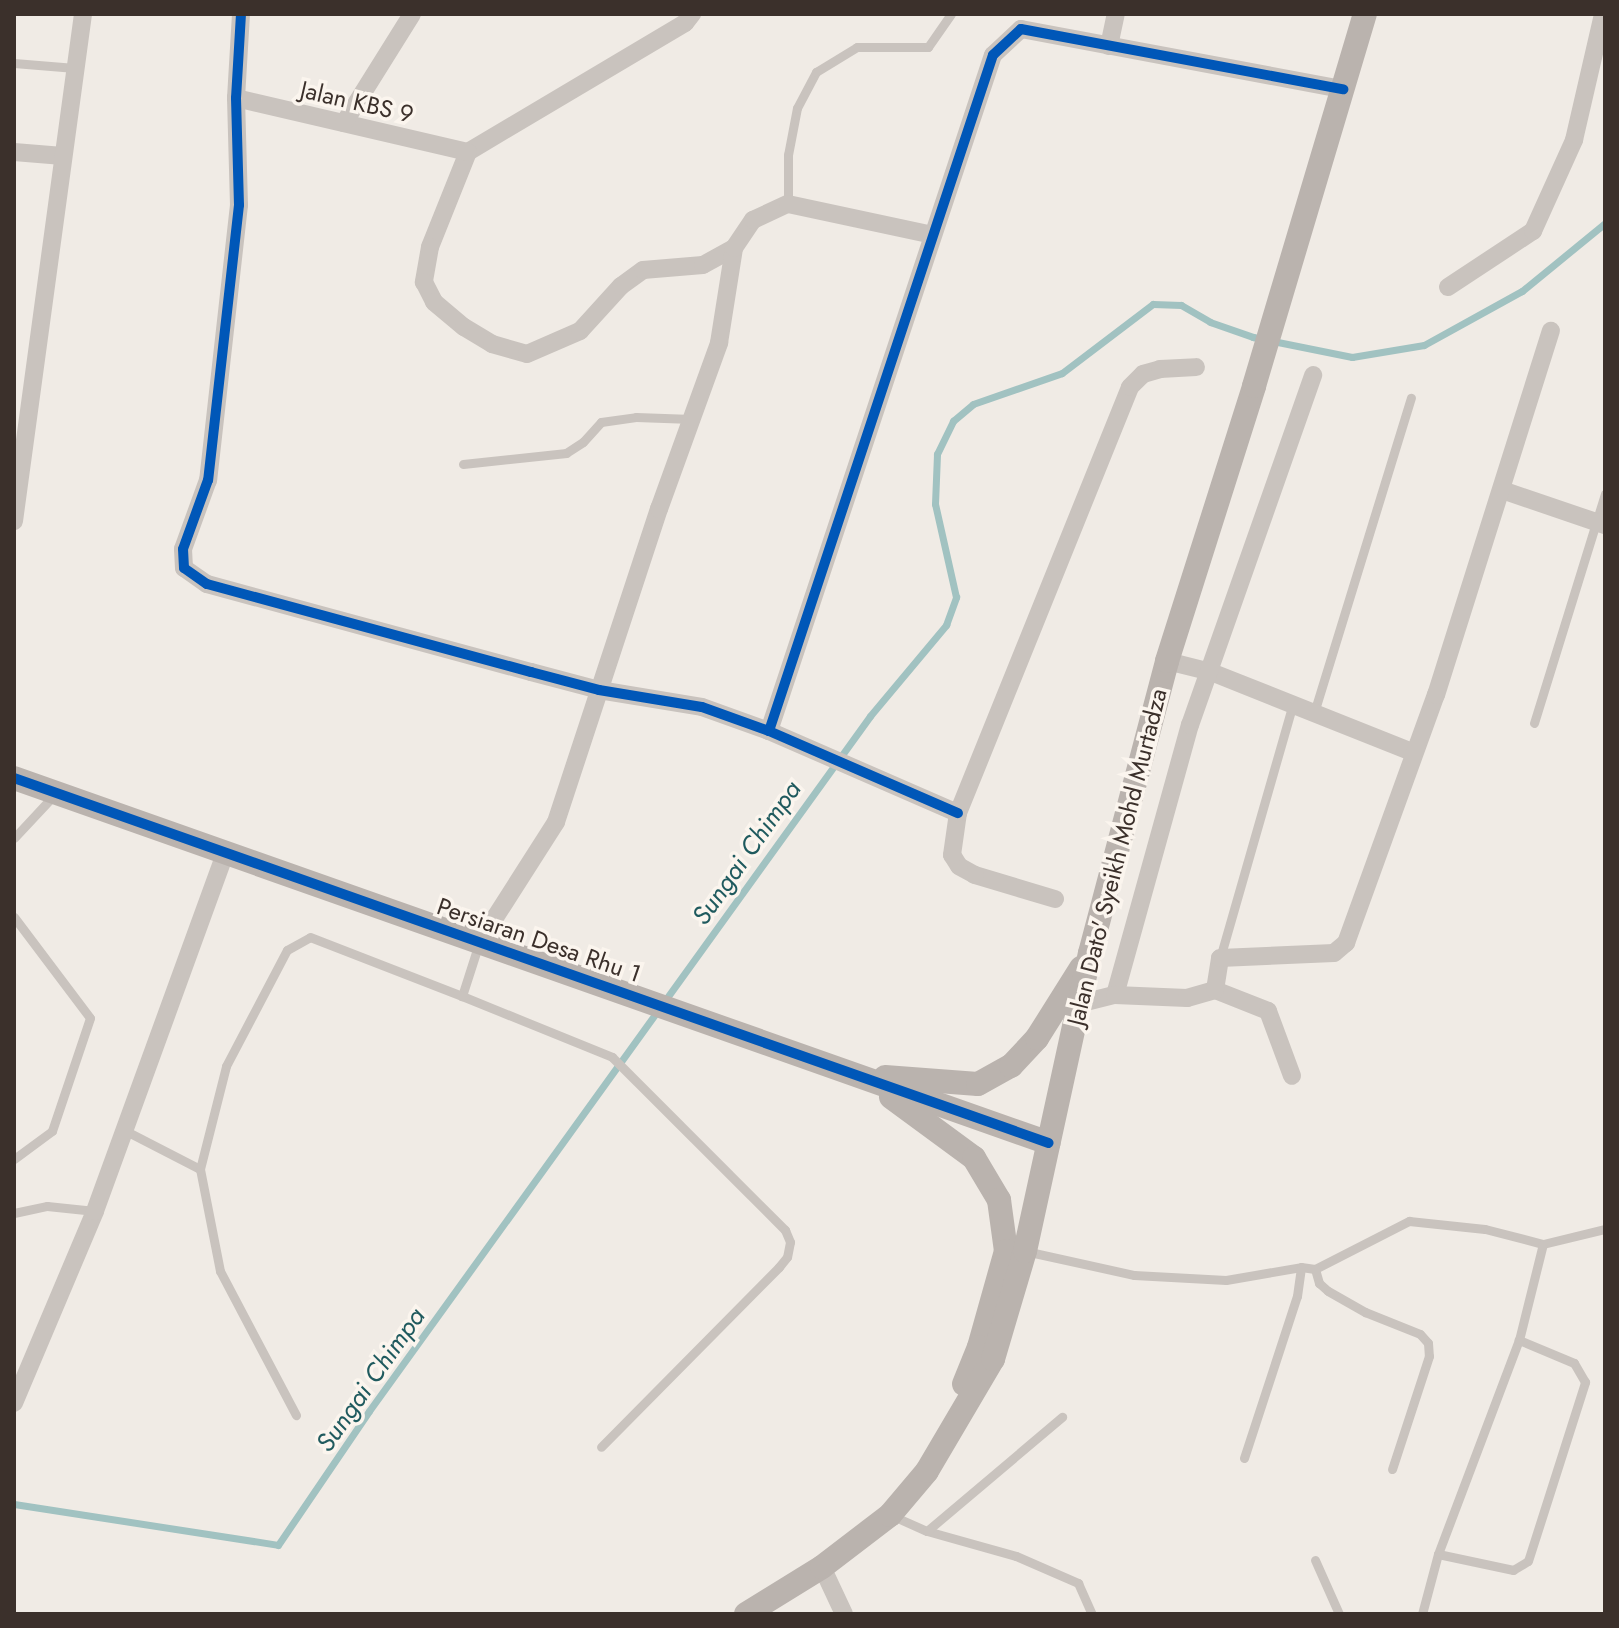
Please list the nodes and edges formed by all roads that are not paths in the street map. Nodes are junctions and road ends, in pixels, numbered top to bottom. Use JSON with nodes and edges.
{"nodes":[{"id":1,"x":83,"y":14,"type":"edge"},
{"id":2,"x":241,"y":14,"type":"edge"},
{"id":3,"x":412,"y":14,"type":"edge"},
{"id":4,"x":692,"y":14,"type":"edge"},
{"id":5,"x":951,"y":14,"type":"edge"},
{"id":6,"x":1116,"y":14,"type":"edge"},
{"id":7,"x":1365,"y":14,"type":"edge"},
{"id":8,"x":1603,"y":14,"type":"edge"},
{"id":9,"x":1109,"y":46,"type":"junction"},
{"id":10,"x":14,"y":63,"type":"edge"},
{"id":11,"x":75,"y":68,"type":"junction"},
{"id":12,"x":1343,"y":89,"type":"junction"},
{"id":13,"x":236,"y":98,"type":"junction"},
{"id":14,"x":344,"y":123,"type":"junction"},
{"id":15,"x":14,"y":152,"type":"edge"},
{"id":16,"x":468,"y":152,"type":"junction"},
{"id":17,"x":63,"y":156,"type":"junction"},
{"id":18,"x":788,"y":204,"type":"junction"},
{"id":19,"x":932,"y":235,"type":"junction"},
{"id":20,"x":734,"y":248,"type":"junction"},
{"id":21,"x":1448,"y":287,"type":"dead end"},
{"id":22,"x":1551,"y":331,"type":"dead end"},
{"id":23,"x":1196,"y":367,"type":"dead end"},
{"id":24,"x":1313,"y":375,"type":"dead end"},
{"id":25,"x":1411,"y":398,"type":"dead end"},
{"id":26,"x":692,"y":419,"type":"junction"},
{"id":27,"x":463,"y":464,"type":"dead end"},
{"id":28,"x":1502,"y":490,"type":"junction"},
{"id":29,"x":1605,"y":494,"type":"edge"},
{"id":30,"x":14,"y":521,"type":"edge"},
{"id":31,"x":1601,"y":523,"type":"edge"},
{"id":32,"x":1167,"y":661,"type":"junction"},
{"id":33,"x":1211,"y":672,"type":"junction"},
{"id":34,"x":599,"y":690,"type":"junction"},
{"id":35,"x":1293,"y":704,"type":"junction"},
{"id":36,"x":1313,"y":716,"type":"junction"},
{"id":37,"x":1534,"y":723,"type":"dead end"},
{"id":38,"x":769,"y":731,"type":"junction"},
{"id":39,"x":1412,"y":752,"type":"junction"},
{"id":40,"x":14,"y":778,"type":"edge"},
{"id":41,"x":56,"y":793,"type":"junction"},
{"id":42,"x":958,"y":813,"type":"junction"},
{"id":43,"x":14,"y":838,"type":"edge"},
{"id":44,"x":226,"y":852,"type":"junction"},
{"id":45,"x":1055,"y":899,"type":"dead end"},
{"id":46,"x":14,"y":917,"type":"edge"},
{"id":47,"x":480,"y":941,"type":"junction"},
{"id":48,"x":1090,"y":953,"type":"junction"},
{"id":49,"x":1220,"y":958,"type":"junction"},
{"id":50,"x":1215,"y":990,"type":"junction"},
{"id":51,"x":1115,"y":995,"type":"junction"},
{"id":52,"x":462,"y":996,"type":"junction"},
{"id":53,"x":1078,"y":1004,"type":"junction"},
{"id":54,"x":859,"y":1076,"type":"junction"},
{"id":55,"x":1292,"y":1076,"type":"dead end"},
{"id":56,"x":126,"y":1131,"type":"junction"},
{"id":57,"x":1049,"y":1143,"type":"junction"},
{"id":58,"x":14,"y":1159,"type":"edge"},
{"id":59,"x":200,"y":1169,"type":"junction"},
{"id":60,"x":95,"y":1211,"type":"junction"},
{"id":61,"x":14,"y":1213,"type":"edge"},
{"id":62,"x":1605,"y":1229,"type":"edge"},
{"id":63,"x":1543,"y":1244,"type":"junction"},
{"id":64,"x":1025,"y":1251,"type":"junction"},
{"id":65,"x":1301,"y":1267,"type":"junction"},
{"id":66,"x":1315,"y":1269,"type":"junction"},
{"id":67,"x":1519,"y":1340,"type":"junction"},
{"id":68,"x":14,"y":1403,"type":"edge"},
{"id":69,"x":296,"y":1415,"type":"dead end"},
{"id":70,"x":1062,"y":1417,"type":"dead end"},
{"id":71,"x":601,"y":1447,"type":"dead end"},
{"id":72,"x":1244,"y":1458,"type":"dead end"},
{"id":73,"x":1392,"y":1469,"type":"dead end"},
{"id":74,"x":927,"y":1471,"type":"junction"},
{"id":75,"x":890,"y":1515,"type":"junction"},
{"id":76,"x":927,"y":1531,"type":"junction"},
{"id":77,"x":1438,"y":1554,"type":"junction"},
{"id":78,"x":1315,"y":1560,"type":"dead end"},
{"id":79,"x":822,"y":1567,"type":"junction"},
{"id":80,"x":746,"y":1614,"type":"edge"},
{"id":81,"x":844,"y":1614,"type":"edge"},
{"id":82,"x":1092,"y":1614,"type":"edge"},
{"id":83,"x":1339,"y":1614,"type":"edge"},
{"id":84,"x":1422,"y":1614,"type":"edge"}],
"edges":[{"from":1,"to":11,"type":"street"},
{"from":2,"to":13,"type":"street"},
{"from":3,"to":14,"type":"street"},
{"from":4,"to":16,"type":"street"},
{"from":5,"to":18,"type":"lane"},
{"from":6,"to":9,"type":"street"},
{"from":7,"to":12,"type":"main road","name":"Jalan Dato' Syeikh Mohd Murtadza"},
{"from":8,"to":21,"type":"street"},
{"from":9,"to":12,"type":"street"},
{"from":9,"to":19,"type":"street"},
{"from":10,"to":11,"type":"lane"},
{"from":11,"to":17,"type":"street"},
{"from":12,"to":32,"type":"main road","name":"Jalan Dato' Syeikh Mohd Murtadza"},
{"from":13,"to":14,"type":"street","name":"Jalan KBS 9"},
{"from":13,"to":34,"type":"street"},
{"from":14,"to":16,"type":"street","name":"Jalan KBS 9"},
{"from":15,"to":17,"type":"street"},
{"from":16,"to":20,"type":"street"},
{"from":17,"to":30,"type":"street"},
{"from":18,"to":19,"type":"street"},
{"from":18,"to":20,"type":"street"},
{"from":19,"to":38,"type":"street"},
{"from":20,"to":26,"type":"street"},
{"from":22,"to":28,"type":"street"},
{"from":23,"to":42,"type":"street"},
{"from":24,"to":33,"type":"street"},
{"from":25,"to":36,"type":"lane"},
{"from":26,"to":27,"type":"lane"},
{"from":26,"to":34,"type":"street"},
{"from":28,"to":31,"type":"street"},
{"from":28,"to":39,"type":"street"},
{"from":29,"to":31,"type":"lane"},
{"from":31,"to":37,"type":"lane"},
{"from":32,"to":33,"type":"street"},
{"from":32,"to":48,"type":"main road","name":"Jalan Dato' Syeikh Mohd Murtadza"},
{"from":33,"to":35,"type":"street"},
{"from":33,"to":51,"type":"street"},
{"from":34,"to":38,"type":"street"},
{"from":34,"to":47,"type":"street"},
{"from":35,"to":36,"type":"street"},
{"from":35,"to":49,"type":"lane"},
{"from":36,"to":39,"type":"street"},
{"from":38,"to":42,"type":"street"},
{"from":39,"to":49,"type":"street"},
{"from":40,"to":41,"type":"main road","name":"Persiaran Desa Rhu 1"},
{"from":41,"to":43,"type":"lane"},
{"from":41,"to":44,"type":"main road","name":"Persiaran Desa Rhu 1"},
{"from":42,"to":45,"type":"street"},
{"from":44,"to":47,"type":"main road","name":"Persiaran Desa Rhu 1"},
{"from":44,"to":56,"type":"street"},
{"from":46,"to":58,"type":"lane"},
{"from":47,"to":52,"type":"lane"},
{"from":47,"to":54,"type":"main road","name":"Persiaran Desa Rhu 1"},
{"from":48,"to":53,"type":"main road","name":"Jalan Dato' Syeikh Mohd Murtadza"},
{"from":48,"to":54,"type":"main road"},
{"from":49,"to":50,"type":"street"},
{"from":50,"to":51,"type":"street"},
{"from":50,"to":55,"type":"street"},
{"from":51,"to":53,"type":"street"},
{"from":52,"to":59,"type":"lane"},
{"from":52,"to":71,"type":"lane"},
{"from":53,"to":57,"type":"main road","name":"Jalan Dato' Syeikh Mohd Murtadza"},
{"from":54,"to":57,"type":"main road","name":"Persiaran Desa Rhu 1"},
{"from":54,"to":74,"type":"main road"},
{"from":56,"to":59,"type":"lane"},
{"from":56,"to":60,"type":"street"},
{"from":57,"to":64,"type":"main road","name":"Jalan Dato' Syeikh Mohd Murtadza"},
{"from":59,"to":69,"type":"lane"},
{"from":60,"to":61,"type":"lane"},
{"from":60,"to":68,"type":"street"},
{"from":62,"to":63,"type":"lane"},
{"from":63,"to":66,"type":"lane"},
{"from":63,"to":67,"type":"lane"},
{"from":64,"to":65,"type":"lane"},
{"from":64,"to":74,"type":"main road","name":"Jalan Dato' Syeikh Mohd Murtadza"},
{"from":65,"to":66,"type":"lane"},
{"from":65,"to":72,"type":"lane"},
{"from":66,"to":73,"type":"lane"},
{"from":67,"to":77,"type":"lane"},
{"from":67,"to":77,"type":"lane"},
{"from":70,"to":76,"type":"lane"},
{"from":74,"to":75,"type":"main road","name":"Jalan Dato' Syeikh Mohd Murtadza"},
{"from":75,"to":76,"type":"lane"},
{"from":75,"to":79,"type":"main road","name":"Jalan Dato' Syeikh Mohd Murtadza"},
{"from":76,"to":82,"type":"lane"},
{"from":77,"to":84,"type":"lane"},
{"from":78,"to":83,"type":"lane"},
{"from":79,"to":80,"type":"main road","name":"Jalan Dato' Syeikh Mohd Murtadza"},
{"from":79,"to":81,"type":"street"}]}
